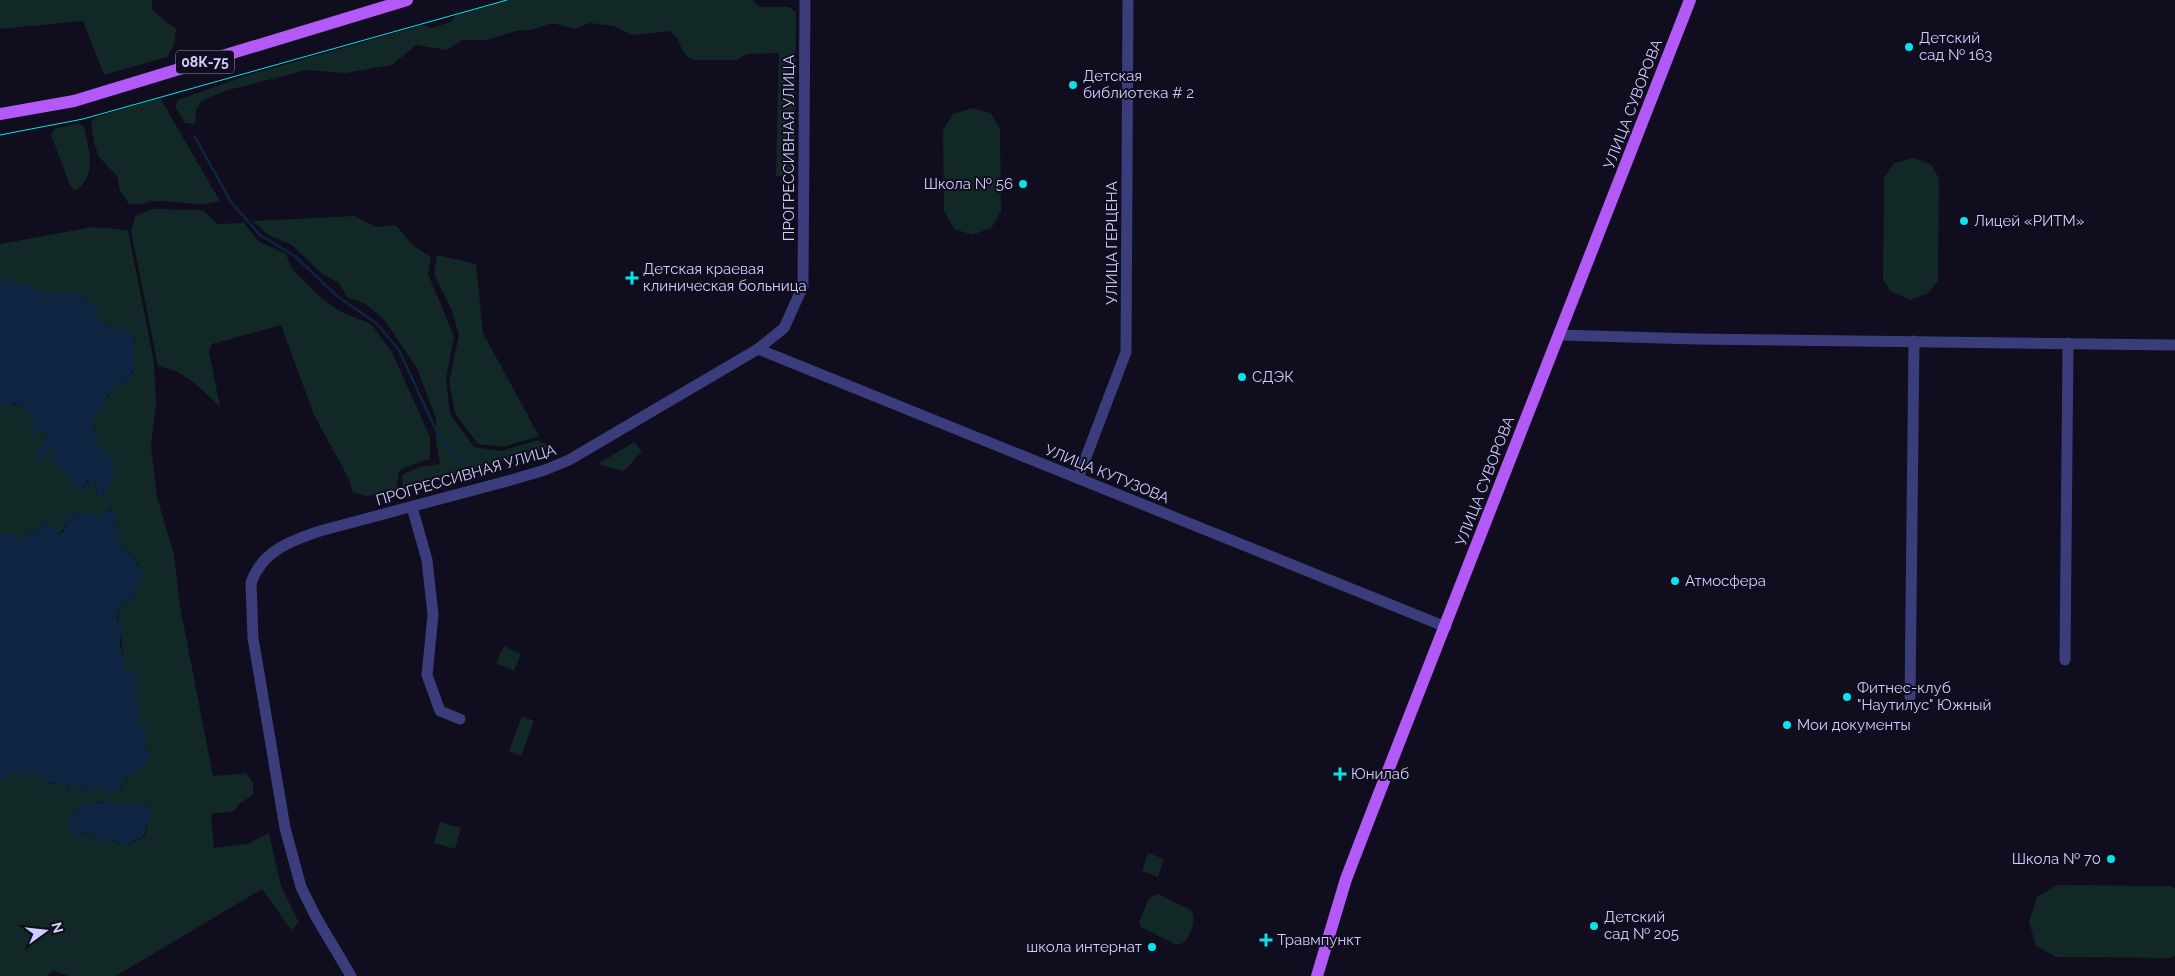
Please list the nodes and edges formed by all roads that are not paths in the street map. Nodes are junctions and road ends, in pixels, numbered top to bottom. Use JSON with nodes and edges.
{"nodes":[{"id":1,"x":407,"y":0,"type":"edge"},
{"id":2,"x":805,"y":0,"type":"edge"},
{"id":3,"x":1128,"y":0,"type":"edge"},
{"id":4,"x":1690,"y":0,"type":"edge"},
{"id":5,"x":0,"y":114,"type":"edge"},
{"id":6,"x":1560,"y":335,"type":"junction"},
{"id":7,"x":1914,"y":341,"type":"junction"},
{"id":8,"x":2068,"y":343,"type":"junction"},
{"id":9,"x":2175,"y":345,"type":"edge"},
{"id":10,"x":758,"y":349,"type":"junction"},
{"id":11,"x":1078,"y":478,"type":"junction"},
{"id":12,"x":412,"y":507,"type":"junction"},
{"id":13,"x":1446,"y":627,"type":"junction"},
{"id":14,"x":2065,"y":660,"type":"dead end"},
{"id":15,"x":1910,"y":696,"type":"dead end"},
{"id":16,"x":460,"y":719,"type":"dead end"},
{"id":17,"x":351,"y":976,"type":"edge"},
{"id":18,"x":1317,"y":976,"type":"edge"}],
"edges":[{"from":1,"to":5,"type":"main road","number":"08К-75"},
{"from":2,"to":10,"type":"street","name":"ПРОГРЕССИВНАЯ УЛИЦА"},
{"from":3,"to":11,"type":"street","name":"УЛИЦА ГЕРЦЕНА"},
{"from":4,"to":6,"type":"main road","name":"УЛИЦА СУВОРОВА"},
{"from":6,"to":7,"type":"street"},
{"from":6,"to":13,"type":"main road","name":"УЛИЦА СУВОРОВА"},
{"from":7,"to":8,"type":"street"},
{"from":7,"to":15,"type":"street"},
{"from":8,"to":9,"type":"street"},
{"from":8,"to":14,"type":"street"},
{"from":10,"to":11,"type":"street","name":"УЛИЦА КУТУЗОВА"},
{"from":10,"to":12,"type":"street","name":"ПРОГРЕССИВНАЯ УЛИЦА"},
{"from":11,"to":13,"type":"street","name":"УЛИЦА КУТУЗОВА"},
{"from":12,"to":16,"type":"street"},
{"from":12,"to":17,"type":"street","name":"ПРОГРЕССИВНАЯ УЛИЦА"},
{"from":13,"to":18,"type":"main road","name":"УЛИЦА СУВОРОВА"}]}
